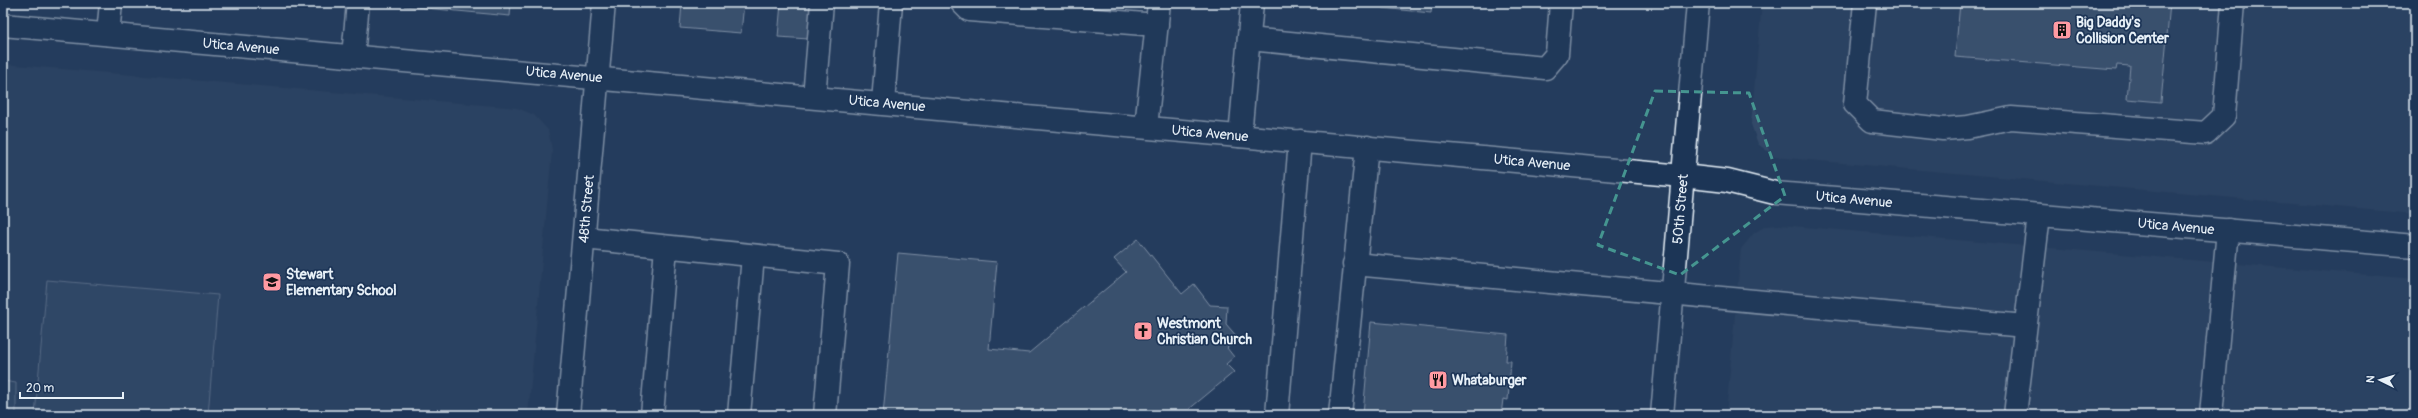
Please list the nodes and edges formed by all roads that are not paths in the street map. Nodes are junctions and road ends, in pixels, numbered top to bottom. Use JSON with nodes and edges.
{"nodes":[{"id":1,"x":111,"y":3,"type":"edge"},
{"id":2,"x":358,"y":3,"type":"edge"},
{"id":3,"x":604,"y":3,"type":"edge"},
{"id":4,"x":822,"y":3,"type":"edge"},
{"id":5,"x":891,"y":3,"type":"edge"},
{"id":6,"x":962,"y":3,"type":"edge"},
{"id":7,"x":1082,"y":3,"type":"edge"},
{"id":8,"x":1159,"y":3,"type":"edge"},
{"id":9,"x":1252,"y":3,"type":"edge"},
{"id":10,"x":1561,"y":3,"type":"edge"},
{"id":11,"x":1698,"y":3,"type":"edge"},
{"id":12,"x":1865,"y":3,"type":"edge"},
{"id":13,"x":2233,"y":3,"type":"edge"},
{"id":14,"x":1111,"y":21,"type":"junction"},
{"id":15,"x":3,"y":25,"type":"edge"},
{"id":16,"x":1157,"y":25,"type":"junction"},
{"id":17,"x":108,"y":34,"type":"junction"},
{"id":18,"x":1249,"y":39,"type":"junction"},
{"id":19,"x":353,"y":56,"type":"junction"},
{"id":20,"x":597,"y":77,"type":"junction"},
{"id":21,"x":814,"y":97,"type":"junction"},
{"id":22,"x":883,"y":103,"type":"junction"},
{"id":23,"x":1146,"y":127,"type":"junction"},
{"id":24,"x":1240,"y":136,"type":"junction"},
{"id":25,"x":1300,"y":141,"type":"junction"},
{"id":26,"x":1367,"y":147,"type":"junction"},
{"id":27,"x":1683,"y":176,"type":"junction"},
{"id":28,"x":2039,"y":214,"type":"junction"},
{"id":29,"x":2228,"y":230,"type":"junction"},
{"id":30,"x":584,"y":238,"type":"junction"},
{"id":31,"x":2415,"y":246,"type":"edge"},
{"id":32,"x":666,"y":247,"type":"junction"},
{"id":33,"x":753,"y":256,"type":"junction"},
{"id":34,"x":1354,"y":264,"type":"junction"},
{"id":35,"x":1673,"y":293,"type":"junction"},
{"id":36,"x":2025,"y":326,"type":"junction"},
{"id":37,"x":568,"y":415,"type":"edge"},
{"id":38,"x":652,"y":415,"type":"edge"},
{"id":39,"x":739,"y":415,"type":"edge"},
{"id":40,"x":825,"y":415,"type":"edge"},
{"id":41,"x":1277,"y":415,"type":"edge"},
{"id":42,"x":1340,"y":415,"type":"edge"},
{"id":43,"x":1662,"y":415,"type":"edge"},
{"id":44,"x":2014,"y":415,"type":"edge"},
{"id":45,"x":2211,"y":415,"type":"edge"}],
"edges":[{"from":1,"to":17,"type":"street"},
{"from":2,"to":19,"type":"street"},
{"from":3,"to":20,"type":"street","name":"48th Street"},
{"from":4,"to":21,"type":"street"},
{"from":5,"to":22,"type":"street"},
{"from":6,"to":14,"type":"street"},
{"from":7,"to":14,"type":"street"},
{"from":8,"to":16,"type":"street"},
{"from":9,"to":18,"type":"street"},
{"from":10,"to":18,"type":"street"},
{"from":11,"to":27,"type":"street","name":"50th Street"},
{"from":12,"to":13,"type":"street"},
{"from":14,"to":16,"type":"street"},
{"from":15,"to":17,"type":"street","name":"Utica Avenue"},
{"from":16,"to":23,"type":"street"},
{"from":17,"to":19,"type":"street","name":"Utica Avenue"},
{"from":18,"to":24,"type":"street"},
{"from":19,"to":20,"type":"street","name":"Utica Avenue"},
{"from":20,"to":21,"type":"street","name":"Utica Avenue"},
{"from":20,"to":30,"type":"street","name":"48th Street"},
{"from":21,"to":22,"type":"street","name":"Utica Avenue"},
{"from":22,"to":23,"type":"street","name":"Utica Avenue"},
{"from":23,"to":24,"type":"street","name":"Utica Avenue"},
{"from":24,"to":25,"type":"street","name":"Utica Avenue"},
{"from":25,"to":26,"type":"street","name":"Utica Avenue"},
{"from":25,"to":41,"type":"street"},
{"from":26,"to":27,"type":"street","name":"Utica Avenue"},
{"from":26,"to":34,"type":"street"},
{"from":27,"to":28,"type":"street","name":"Utica Avenue"},
{"from":27,"to":35,"type":"street","name":"50th Street"},
{"from":28,"to":29,"type":"street","name":"Utica Avenue"},
{"from":28,"to":36,"type":"street"},
{"from":29,"to":31,"type":"street","name":"Utica Avenue"},
{"from":29,"to":45,"type":"street"},
{"from":30,"to":32,"type":"street"},
{"from":30,"to":37,"type":"street","name":"48th Street"},
{"from":32,"to":33,"type":"street"},
{"from":32,"to":38,"type":"street"},
{"from":33,"to":39,"type":"street"},
{"from":33,"to":40,"type":"street"},
{"from":34,"to":35,"type":"street"},
{"from":34,"to":42,"type":"street"},
{"from":35,"to":36,"type":"street"},
{"from":35,"to":43,"type":"street","name":"50th Street"},
{"from":36,"to":44,"type":"street"}]}
